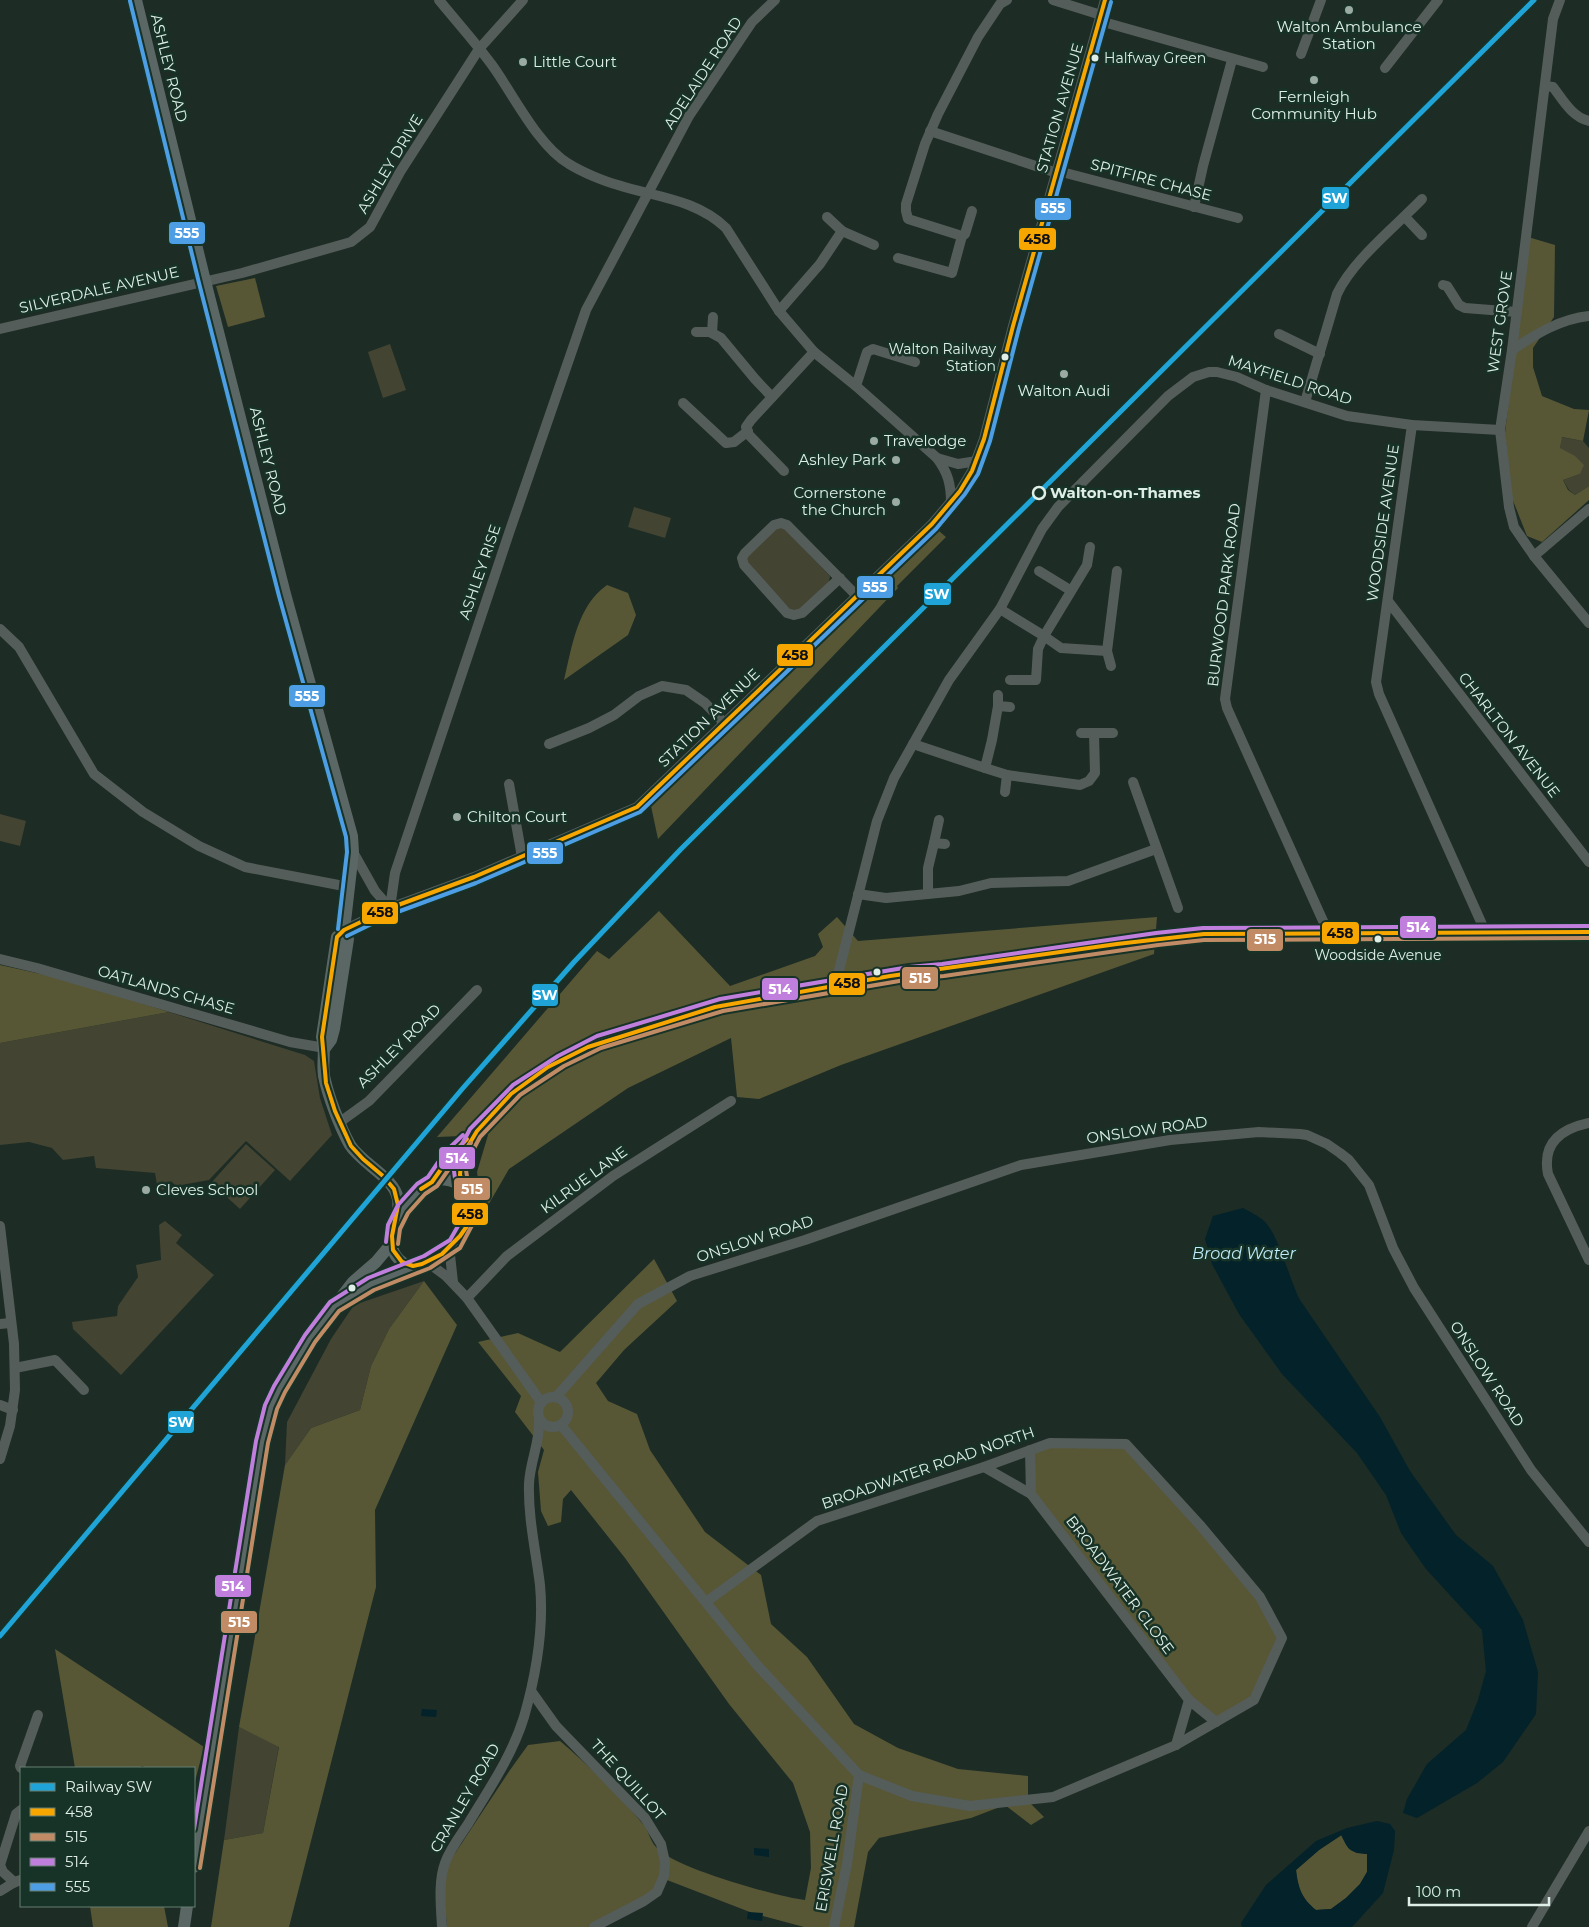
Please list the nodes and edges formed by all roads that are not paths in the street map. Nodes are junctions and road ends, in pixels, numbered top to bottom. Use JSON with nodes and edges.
{"nodes":[{"id":1,"x":136,"y":0,"type":"edge"},
{"id":2,"x":439,"y":0,"type":"edge"},
{"id":3,"x":522,"y":0,"type":"edge"},
{"id":4,"x":775,"y":0,"type":"edge"},
{"id":5,"x":1007,"y":0,"type":"edge"},
{"id":6,"x":1053,"y":0,"type":"edge"},
{"id":7,"x":1105,"y":0,"type":"edge"},
{"id":8,"x":1321,"y":0,"type":"edge"},
{"id":9,"x":1438,"y":0,"type":"edge"},
{"id":10,"x":1560,"y":0,"type":"edge"},
{"id":11,"x":1100,"y":18,"type":"junction"},
{"id":12,"x":479,"y":49,"type":"junction"},
{"id":13,"x":1300,"y":54,"type":"dead end"},
{"id":14,"x":1232,"y":60,"type":"junction"},
{"id":15,"x":1263,"y":67,"type":"dead end"},
{"id":16,"x":1385,"y":68,"type":"dead end"},
{"id":17,"x":1545,"y":86,"type":"junction"},
{"id":18,"x":1589,"y":121,"type":"edge"},
{"id":19,"x":930,"y":131,"type":"junction"},
{"id":20,"x":1058,"y":172,"type":"junction"},
{"id":21,"x":649,"y":194,"type":"junction"},
{"id":22,"x":1422,"y":199,"type":"dead end"},
{"id":23,"x":1194,"y":207,"type":"junction"},
{"id":24,"x":972,"y":211,"type":"dead end"},
{"id":25,"x":827,"y":217,"type":"dead end"},
{"id":26,"x":1404,"y":217,"type":"junction"},
{"id":27,"x":1238,"y":218,"type":"dead end"},
{"id":28,"x":842,"y":230,"type":"junction"},
{"id":29,"x":1422,"y":234,"type":"dead end"},
{"id":30,"x":962,"y":236,"type":"junction"},
{"id":31,"x":874,"y":245,"type":"dead end"},
{"id":32,"x":898,"y":258,"type":"dead end"},
{"id":33,"x":205,"y":280,"type":"junction"},
{"id":34,"x":1443,"y":285,"type":"dead end"},
{"id":35,"x":779,"y":311,"type":"junction"},
{"id":36,"x":1517,"y":312,"type":"junction"},
{"id":37,"x":1589,"y":316,"type":"edge"},
{"id":38,"x":712,"y":317,"type":"dead end"},
{"id":39,"x":0,"y":329,"type":"edge"},
{"id":40,"x":696,"y":332,"type":"dead end"},
{"id":41,"x":712,"y":333,"type":"junction"},
{"id":42,"x":1279,"y":334,"type":"dead end"},
{"id":43,"x":1512,"y":350,"type":"junction"},
{"id":44,"x":814,"y":352,"type":"junction"},
{"id":45,"x":1320,"y":354,"type":"junction"},
{"id":46,"x":915,"y":362,"type":"dead end"},
{"id":47,"x":856,"y":386,"type":"junction"},
{"id":48,"x":1266,"y":390,"type":"junction"},
{"id":49,"x":772,"y":397,"type":"junction"},
{"id":50,"x":1305,"y":402,"type":"junction"},
{"id":51,"x":683,"y":403,"type":"dead end"},
{"id":52,"x":1412,"y":425,"type":"junction"},
{"id":53,"x":1500,"y":430,"type":"junction"},
{"id":54,"x":748,"y":431,"type":"junction"},
{"id":55,"x":937,"y":458,"type":"junction"},
{"id":56,"x":977,"y":461,"type":"junction"},
{"id":57,"x":784,"y":471,"type":"dead end"},
{"id":58,"x":951,"y":503,"type":"junction"},
{"id":59,"x":1589,"y":509,"type":"edge"},
{"id":60,"x":1090,"y":547,"type":"dead end"},
{"id":61,"x":1534,"y":556,"type":"junction"},
{"id":62,"x":1039,"y":571,"type":"dead end"},
{"id":63,"x":1117,"y":571,"type":"dead end"},
{"id":64,"x":840,"y":578,"type":"junction"},
{"id":65,"x":1070,"y":590,"type":"junction"},
{"id":66,"x":857,"y":596,"type":"junction"},
{"id":67,"x":1388,"y":601,"type":"junction"},
{"id":68,"x":1000,"y":609,"type":"junction"},
{"id":69,"x":1385,"y":623,"type":"junction"},
{"id":70,"x":1589,"y":624,"type":"edge"},
{"id":71,"x":1406,"y":626,"type":"junction"},
{"id":72,"x":0,"y":629,"type":"edge"},
{"id":73,"x":1044,"y":636,"type":"junction"},
{"id":74,"x":1107,"y":651,"type":"junction"},
{"id":75,"x":1111,"y":666,"type":"dead end"},
{"id":76,"x":1010,"y":680,"type":"dead end"},
{"id":77,"x":998,"y":695,"type":"dead end"},
{"id":78,"x":998,"y":706,"type":"junction"},
{"id":79,"x":1010,"y":707,"type":"dead end"},
{"id":80,"x":725,"y":724,"type":"junction"},
{"id":81,"x":1081,"y":733,"type":"dead end"},
{"id":82,"x":1094,"y":733,"type":"junction"},
{"id":83,"x":1113,"y":733,"type":"dead end"},
{"id":84,"x":549,"y":744,"type":"dead end"},
{"id":85,"x":913,"y":744,"type":"junction"},
{"id":86,"x":984,"y":768,"type":"junction"},
{"id":87,"x":1007,"y":776,"type":"junction"},
{"id":88,"x":1133,"y":782,"type":"dead end"},
{"id":89,"x":509,"y":784,"type":"dead end"},
{"id":90,"x":1004,"y":792,"type":"dead end"},
{"id":91,"x":939,"y":820,"type":"dead end"},
{"id":92,"x":934,"y":842,"type":"junction"},
{"id":93,"x":945,"y":844,"type":"dead end"},
{"id":94,"x":1156,"y":849,"type":"junction"},
{"id":95,"x":353,"y":852,"type":"junction"},
{"id":96,"x":522,"y":857,"type":"junction"},
{"id":97,"x":1589,"y":862,"type":"edge"},
{"id":98,"x":349,"y":887,"type":"junction"},
{"id":99,"x":928,"y":893,"type":"junction"},
{"id":100,"x":858,"y":894,"type":"junction"},
{"id":101,"x":390,"y":908,"type":"junction"},
{"id":102,"x":1178,"y":908,"type":"dead end"},
{"id":103,"x":344,"y":930,"type":"junction"},
{"id":104,"x":1328,"y":932,"type":"junction"},
{"id":105,"x":1485,"y":932,"type":"junction"},
{"id":106,"x":1589,"y":932,"type":"edge"},
{"id":107,"x":0,"y":959,"type":"edge"},
{"id":108,"x":835,"y":986,"type":"junction"},
{"id":109,"x":477,"y":990,"type":"dead end"},
{"id":110,"x":325,"y":1048,"type":"junction"},
{"id":111,"x":731,"y":1102,"type":"dead end"},
{"id":112,"x":340,"y":1122,"type":"junction"},
{"id":113,"x":1589,"y":1123,"type":"edge"},
{"id":114,"x":476,"y":1133,"type":"junction"},
{"id":115,"x":391,"y":1184,"type":"junction"},
{"id":116,"x":462,"y":1185,"type":"junction"},
{"id":117,"x":426,"y":1186,"type":"junction"},
{"id":118,"x":398,"y":1219,"type":"junction"},
{"id":119,"x":0,"y":1226,"type":"edge"},
{"id":120,"x":392,"y":1243,"type":"junction"},
{"id":121,"x":455,"y":1244,"type":"junction"},
{"id":122,"x":1589,"y":1260,"type":"edge"},
{"id":123,"x":427,"y":1262,"type":"junction"},
{"id":124,"x":414,"y":1266,"type":"junction"},
{"id":125,"x":453,"y":1282,"type":"junction"},
{"id":126,"x":466,"y":1298,"type":"junction"},
{"id":127,"x":335,"y":1306,"type":"junction"},
{"id":128,"x":5,"y":1323,"type":"edge"},
{"id":129,"x":15,"y":1368,"type":"junction"},
{"id":130,"x":84,"y":1390,"type":"dead end"},
{"id":131,"x":556,"y":1397,"type":"junction"},
{"id":132,"x":541,"y":1402,"type":"junction"},
{"id":133,"x":0,"y":1405,"type":"edge"},
{"id":134,"x":13,"y":1410,"type":"junction"},
{"id":135,"x":539,"y":1420,"type":"junction"},
{"id":136,"x":561,"y":1425,"type":"junction"},
{"id":137,"x":1030,"y":1450,"type":"junction"},
{"id":138,"x":0,"y":1459,"type":"edge"},
{"id":139,"x":984,"y":1467,"type":"junction"},
{"id":140,"x":1032,"y":1494,"type":"junction"},
{"id":141,"x":1589,"y":1542,"type":"edge"},
{"id":142,"x":706,"y":1602,"type":"junction"},
{"id":143,"x":531,"y":1691,"type":"junction"},
{"id":144,"x":1189,"y":1700,"type":"junction"},
{"id":145,"x":38,"y":1715,"type":"dead end"},
{"id":146,"x":1216,"y":1722,"type":"junction"},
{"id":147,"x":1176,"y":1745,"type":"junction"},
{"id":148,"x":20,"y":1767,"type":"edge"},
{"id":149,"x":859,"y":1775,"type":"junction"},
{"id":150,"x":20,"y":1811,"type":"edge"},
{"id":151,"x":1589,"y":1831,"type":"edge"},
{"id":152,"x":195,"y":1861,"type":"edge"},
{"id":153,"x":17,"y":1881,"type":"edge"},
{"id":154,"x":0,"y":1891,"type":"edge"},
{"id":155,"x":188,"y":1907,"type":"edge"},
{"id":156,"x":184,"y":1927,"type":"edge"},
{"id":157,"x":442,"y":1927,"type":"edge"},
{"id":158,"x":594,"y":1927,"type":"edge"},
{"id":159,"x":834,"y":1927,"type":"edge"},
{"id":160,"x":1532,"y":1927,"type":"edge"}],
"edges":[{"from":1,"to":33,"type":"main road","name":"ASHLEY ROAD"},
{"from":2,"to":12,"type":"street"},
{"from":3,"to":12,"type":"street","name":"ASHLEY DRIVE"},
{"from":4,"to":21,"type":"street","name":"ADELAIDE ROAD"},
{"from":5,"to":19,"type":"street"},
{"from":6,"to":11,"type":"street"},
{"from":7,"to":11,"type":"street","name":"STATION AVENUE"},
{"from":8,"to":13,"type":"street"},
{"from":9,"to":16,"type":"street"},
{"from":10,"to":17,"type":"street","name":"WEST GROVE"},
{"from":11,"to":14,"type":"street"},
{"from":11,"to":20,"type":"street","name":"STATION AVENUE"},
{"from":12,"to":21,"type":"street"},
{"from":12,"to":33,"type":"street","name":"ASHLEY DRIVE"},
{"from":14,"to":15,"type":"street"},
{"from":14,"to":23,"type":"street"},
{"from":17,"to":18,"type":"street"},
{"from":17,"to":36,"type":"street","name":"WEST GROVE"},
{"from":19,"to":20,"type":"street","name":"SPITFIRE CHASE"},
{"from":19,"to":30,"type":"street"},
{"from":20,"to":23,"type":"street","name":"SPITFIRE CHASE"},
{"from":20,"to":56,"type":"street","name":"STATION AVENUE"},
{"from":21,"to":35,"type":"street"},
{"from":21,"to":101,"type":"street","name":"ASHLEY RISE"},
{"from":22,"to":26,"type":"street"},
{"from":23,"to":27,"type":"street","name":"SPITFIRE CHASE"},
{"from":24,"to":30,"type":"street"},
{"from":25,"to":28,"type":"street"},
{"from":26,"to":29,"type":"street"},
{"from":26,"to":45,"type":"street"},
{"from":28,"to":31,"type":"street"},
{"from":28,"to":35,"type":"street"},
{"from":30,"to":32,"type":"street"},
{"from":33,"to":39,"type":"street","name":"SILVERDALE AVENUE"},
{"from":33,"to":95,"type":"main road","name":"ASHLEY ROAD"},
{"from":34,"to":36,"type":"street"},
{"from":35,"to":44,"type":"street"},
{"from":36,"to":43,"type":"street","name":"WEST GROVE"},
{"from":37,"to":43,"type":"street"},
{"from":38,"to":41,"type":"street"},
{"from":40,"to":41,"type":"street"},
{"from":41,"to":49,"type":"street"},
{"from":42,"to":45,"type":"street"},
{"from":43,"to":53,"type":"street","name":"WEST GROVE"},
{"from":44,"to":47,"type":"street"},
{"from":44,"to":49,"type":"street"},
{"from":45,"to":50,"type":"street"},
{"from":46,"to":47,"type":"street"},
{"from":47,"to":55,"type":"street"},
{"from":48,"to":50,"type":"street","name":"MAYFIELD ROAD"},
{"from":48,"to":68,"type":"street","name":"MAYFIELD ROAD"},
{"from":48,"to":104,"type":"street","name":"BURWOOD PARK ROAD"},
{"from":49,"to":54,"type":"street"},
{"from":50,"to":52,"type":"street","name":"MAYFIELD ROAD"},
{"from":51,"to":54,"type":"street"},
{"from":52,"to":53,"type":"street","name":"MAYFIELD ROAD"},
{"from":52,"to":67,"type":"street","name":"WOODSIDE AVENUE"},
{"from":53,"to":61,"type":"street","name":"WEST GROVE"},
{"from":54,"to":57,"type":"street"},
{"from":55,"to":56,"type":"street"},
{"from":55,"to":58,"type":"street"},
{"from":56,"to":58,"type":"street","name":"STATION AVENUE"},
{"from":58,"to":66,"type":"street","name":"STATION AVENUE"},
{"from":59,"to":61,"type":"street"},
{"from":60,"to":65,"type":"street"},
{"from":61,"to":70,"type":"street","name":"WEST GROVE"},
{"from":62,"to":65,"type":"street"},
{"from":63,"to":74,"type":"street"},
{"from":64,"to":64,"type":"street"},
{"from":64,"to":66,"type":"street"},
{"from":65,"to":73,"type":"street"},
{"from":66,"to":80,"type":"street","name":"STATION AVENUE"},
{"from":67,"to":69,"type":"street","name":"WOODSIDE AVENUE"},
{"from":67,"to":71,"type":"street","name":"CHARLTON AVENUE"},
{"from":68,"to":73,"type":"street"},
{"from":68,"to":85,"type":"street","name":"MAYFIELD ROAD"},
{"from":69,"to":71,"type":"street"},
{"from":69,"to":105,"type":"street","name":"WOODSIDE AVENUE"},
{"from":71,"to":97,"type":"street","name":"CHARLTON AVENUE"},
{"from":72,"to":98,"type":"street"},
{"from":73,"to":74,"type":"street"},
{"from":73,"to":76,"type":"street"},
{"from":74,"to":75,"type":"street"},
{"from":77,"to":78,"type":"street"},
{"from":78,"to":79,"type":"street"},
{"from":78,"to":86,"type":"street"},
{"from":80,"to":84,"type":"street"},
{"from":80,"to":96,"type":"street","name":"STATION AVENUE"},
{"from":81,"to":82,"type":"street"},
{"from":82,"to":83,"type":"street"},
{"from":82,"to":87,"type":"street"},
{"from":85,"to":86,"type":"street"},
{"from":85,"to":100,"type":"street","name":"MAYFIELD ROAD"},
{"from":86,"to":87,"type":"street"},
{"from":87,"to":90,"type":"street"},
{"from":88,"to":94,"type":"street"},
{"from":89,"to":96,"type":"street"},
{"from":91,"to":92,"type":"street"},
{"from":92,"to":93,"type":"street"},
{"from":92,"to":99,"type":"street"},
{"from":94,"to":99,"type":"street"},
{"from":94,"to":102,"type":"street"},
{"from":95,"to":98,"type":"main road","name":"ASHLEY ROAD"},
{"from":95,"to":101,"type":"street"},
{"from":96,"to":101,"type":"street","name":"STATION AVENUE"},
{"from":98,"to":103,"type":"main road","name":"ASHLEY ROAD"},
{"from":99,"to":100,"type":"street"},
{"from":100,"to":108,"type":"street","name":"MAYFIELD ROAD"},
{"from":101,"to":103,"type":"street","name":"STATION AVENUE"},
{"from":103,"to":110,"type":"main road","name":"ASHLEY ROAD"},
{"from":104,"to":105,"type":"main road"},
{"from":104,"to":108,"type":"main road"},
{"from":105,"to":106,"type":"main road"},
{"from":107,"to":110,"type":"street","name":"OATLANDS CHASE"},
{"from":108,"to":114,"type":"main road"},
{"from":109,"to":112,"type":"street","name":"ASHLEY ROAD"},
{"from":110,"to":112,"type":"main road","name":"ASHLEY ROAD"},
{"from":111,"to":126,"type":"street","name":"KILRUE LANE"},
{"from":112,"to":115,"type":"main road","name":"ASHLEY ROAD"},
{"from":113,"to":122,"type":"street"},
{"from":114,"to":116,"type":"main road"},
{"from":114,"to":117,"type":"main road"},
{"from":115,"to":117,"type":"main road"},
{"from":115,"to":118,"type":"main road"},
{"from":116,"to":117,"type":"main road"},
{"from":116,"to":121,"type":"main road"},
{"from":117,"to":118,"type":"main road"},
{"from":118,"to":120,"type":"main road"},
{"from":119,"to":128,"type":"street"},
{"from":120,"to":124,"type":"main road"},
{"from":120,"to":127,"type":"main road"},
{"from":121,"to":123,"type":"main road"},
{"from":121,"to":125,"type":"street"},
{"from":123,"to":124,"type":"main road"},
{"from":123,"to":125,"type":"street"},
{"from":124,"to":127,"type":"main road"},
{"from":125,"to":126,"type":"street"},
{"from":126,"to":132,"type":"street"},
{"from":127,"to":152,"type":"main road"},
{"from":128,"to":129,"type":"street"},
{"from":129,"to":130,"type":"street"},
{"from":129,"to":134,"type":"street"},
{"from":131,"to":132,"type":"street"},
{"from":131,"to":136,"type":"street"},
{"from":131,"to":141,"type":"street","name":"ONSLOW ROAD"},
{"from":132,"to":135,"type":"street"},
{"from":133,"to":134,"type":"street"},
{"from":134,"to":138,"type":"street"},
{"from":135,"to":136,"type":"street"},
{"from":135,"to":143,"type":"street","name":"CRANLEY ROAD"},
{"from":136,"to":142,"type":"street"},
{"from":137,"to":139,"type":"street","name":"BROADWATER ROAD NORTH"},
{"from":137,"to":140,"type":"street"},
{"from":137,"to":146,"type":"street","name":"BROADWATER ROAD NORTH"},
{"from":139,"to":140,"type":"street","name":"BROADWATER CLOSE"},
{"from":139,"to":142,"type":"street","name":"BROADWATER ROAD NORTH"},
{"from":140,"to":144,"type":"street","name":"BROADWATER CLOSE"},
{"from":142,"to":149,"type":"street"},
{"from":143,"to":157,"type":"street","name":"CRANLEY ROAD"},
{"from":143,"to":158,"type":"street","name":"THE QUILLOT"},
{"from":144,"to":146,"type":"street","name":"BROADWATER CLOSE"},
{"from":144,"to":147,"type":"street"},
{"from":145,"to":148,"type":"street"},
{"from":146,"to":147,"type":"street"},
{"from":147,"to":149,"type":"street"},
{"from":149,"to":159,"type":"street","name":"ERISWELL ROAD"},
{"from":150,"to":153,"type":"street"},
{"from":151,"to":160,"type":"street"},
{"from":153,"to":154,"type":"street"},
{"from":155,"to":156,"type":"main road"}]}
